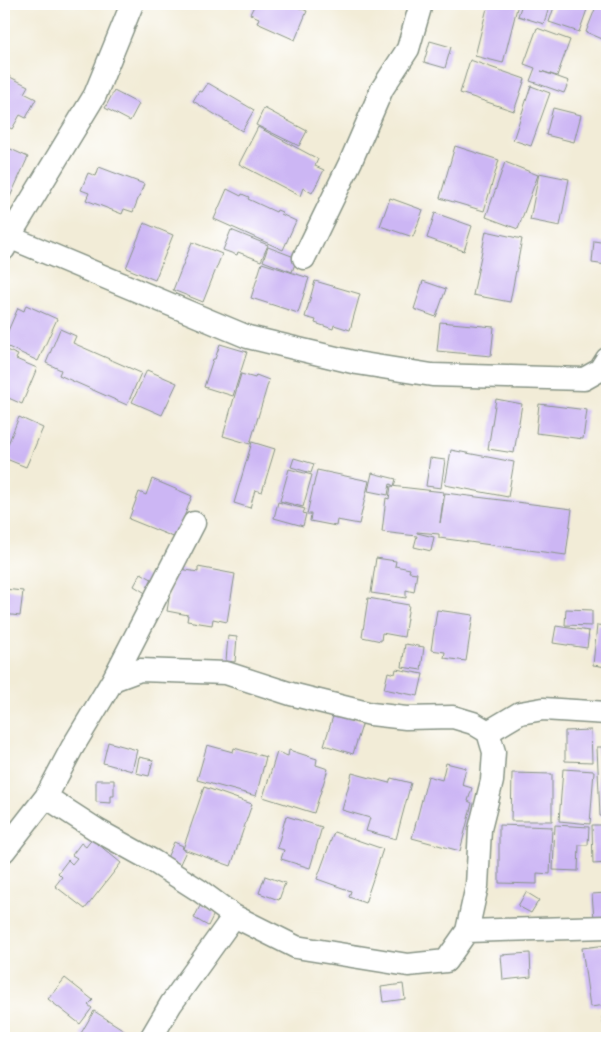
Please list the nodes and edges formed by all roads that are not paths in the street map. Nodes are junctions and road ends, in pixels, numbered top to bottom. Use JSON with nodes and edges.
{"nodes":[{"id":1,"x":132,"y":4,"type":"edge"},
{"id":2,"x":421,"y":4,"type":"edge"},
{"id":3,"x":6,"y":243,"type":"edge"},
{"id":4,"x":304,"y":258,"type":"dead end"},
{"id":5,"x":607,"y":359,"type":"edge"},
{"id":6,"x":194,"y":523,"type":"dead end"},
{"id":7,"x":113,"y":680,"type":"junction"},
{"id":8,"x":607,"y":712,"type":"edge"},
{"id":9,"x":488,"y":732,"type":"junction"},
{"id":10,"x":46,"y":797,"type":"junction"},
{"id":11,"x":4,"y":851,"type":"edge"},
{"id":12,"x":234,"y":916,"type":"junction"},
{"id":13,"x":607,"y":927,"type":"edge"},
{"id":14,"x":467,"y":931,"type":"junction"},
{"id":15,"x":151,"y":1038,"type":"edge"}],
"edges":[{"from":1,"to":3,"type":"street"},
{"from":2,"to":4,"type":"street"},
{"from":3,"to":5,"type":"street"},
{"from":6,"to":7,"type":"street"},
{"from":7,"to":9,"type":"street"},
{"from":7,"to":10,"type":"street"},
{"from":8,"to":9,"type":"street"},
{"from":9,"to":14,"type":"street"},
{"from":10,"to":11,"type":"street"},
{"from":10,"to":12,"type":"street"},
{"from":12,"to":14,"type":"street"},
{"from":12,"to":15,"type":"street"},
{"from":13,"to":14,"type":"street"}]}
